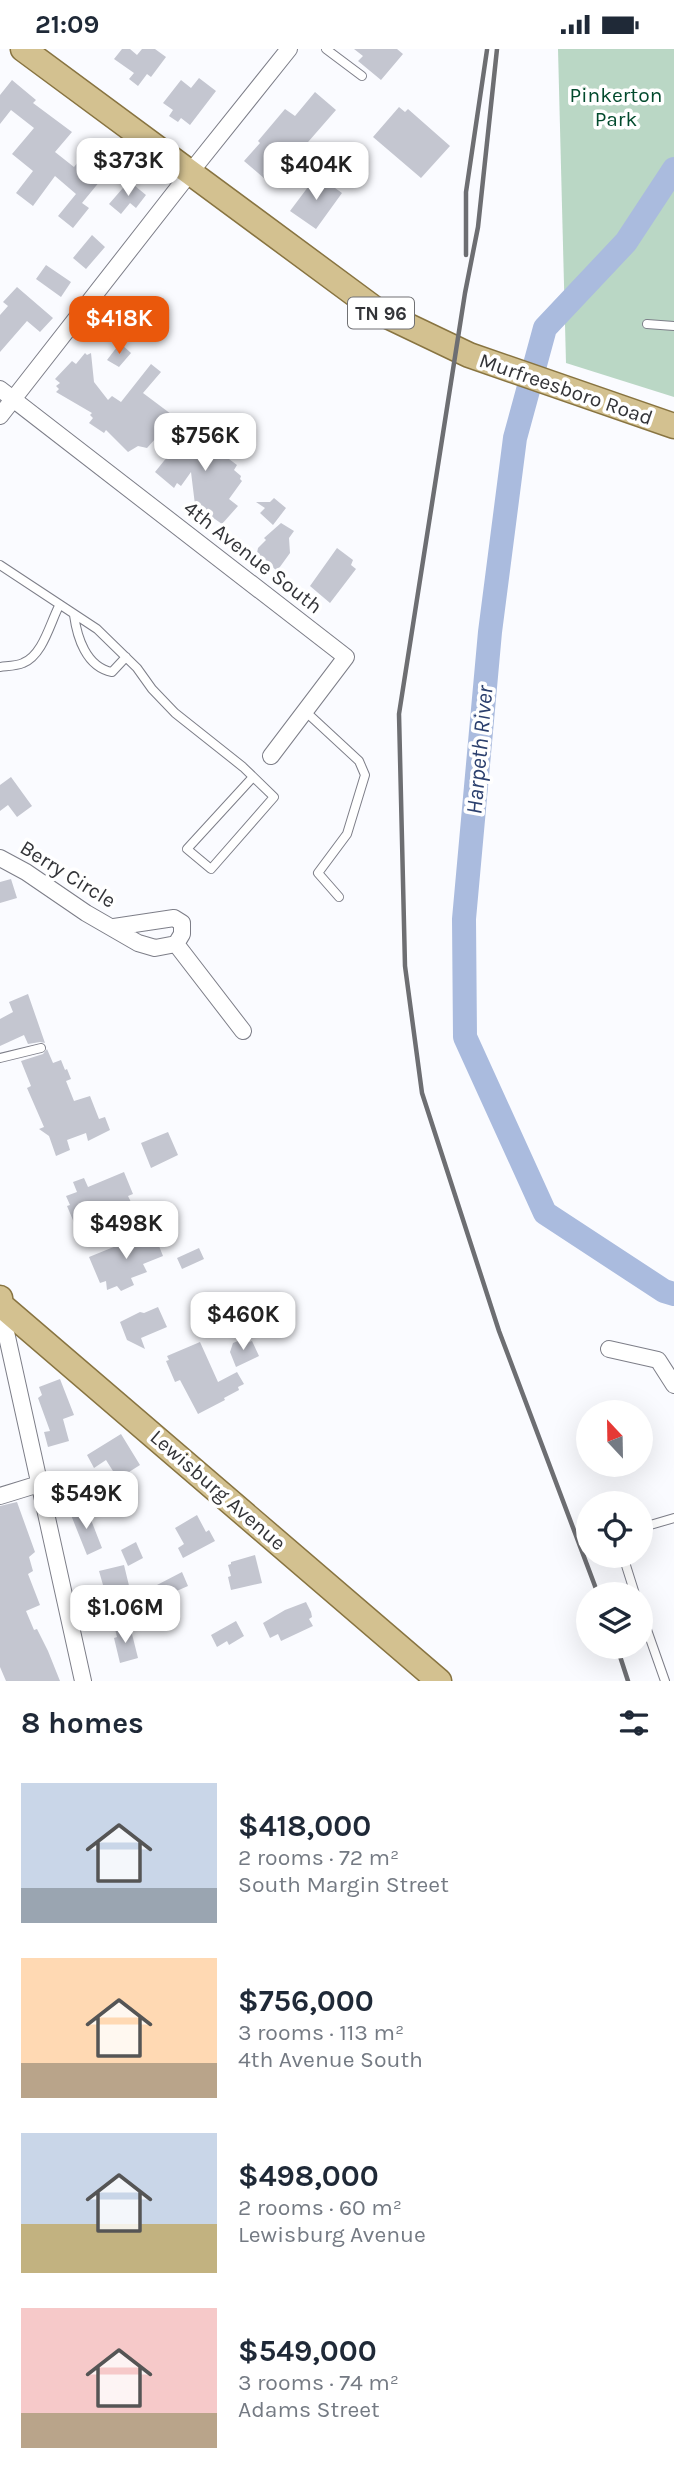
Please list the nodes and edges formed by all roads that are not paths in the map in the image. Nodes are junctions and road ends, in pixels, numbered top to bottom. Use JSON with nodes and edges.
{"nodes":[{"id":1,"x":23,"y":49,"type":"edge"},
{"id":2,"x":289,"y":49,"type":"edge"},
{"id":3,"x":326,"y":49,"type":"edge"},
{"id":4,"x":362,"y":76,"type":"dead end"},
{"id":5,"x":188,"y":174,"type":"junction"},
{"id":6,"x":647,"y":324,"type":"dead end"},
{"id":7,"x":674,"y":326,"type":"edge"},
{"id":8,"x":6,"y":394,"type":"edge"},
{"id":9,"x":0,"y":416,"type":"edge"},
{"id":10,"x":674,"y":426,"type":"edge"},
{"id":11,"x":0,"y":565,"type":"edge"},
{"id":12,"x":60,"y":605,"type":"junction"},
{"id":13,"x":74,"y":615,"type":"junction"},
{"id":14,"x":126,"y":657,"type":"junction"},
{"id":15,"x":0,"y":667,"type":"edge"},
{"id":16,"x":305,"y":711,"type":"junction"},
{"id":17,"x":271,"y":756,"type":"dead end"},
{"id":18,"x":253,"y":777,"type":"junction"},
{"id":19,"x":0,"y":858,"type":"edge"},
{"id":20,"x":339,"y":897,"type":"dead end"},
{"id":21,"x":114,"y":927,"type":"junction"},
{"id":22,"x":176,"y":944,"type":"junction"},
{"id":23,"x":243,"y":1031,"type":"dead end"},
{"id":24,"x":41,"y":1048,"type":"dead end"},
{"id":25,"x":0,"y":1058,"type":"edge"},
{"id":26,"x":0,"y":1303,"type":"edge"},
{"id":27,"x":609,"y":1349,"type":"dead end"},
{"id":28,"x":674,"y":1385,"type":"edge"},
{"id":29,"x":39,"y":1484,"type":"junction"},
{"id":30,"x":0,"y":1496,"type":"edge"},
{"id":31,"x":674,"y":1518,"type":"edge"},
{"id":32,"x":653,"y":1524,"type":"edge"},
{"id":33,"x":653,"y":1647,"type":"edge"},
{"id":34,"x":83,"y":1681,"type":"edge"},
{"id":35,"x":439,"y":1681,"type":"edge"},
{"id":36,"x":665,"y":1681,"type":"edge"}],
"edges":[{"from":1,"to":5,"type":"main road","number":"TN 96"},
{"from":2,"to":5,"type":"street"},
{"from":3,"to":4,"type":"lane"},
{"from":5,"to":8,"type":"street"},
{"from":5,"to":10,"type":"main road","name":"Murfreesboro Road","number":"TN 96"},
{"from":6,"to":7,"type":"lane"},
{"from":8,"to":9,"type":"street"},
{"from":8,"to":16,"type":"street","name":"4th Avenue South"},
{"from":11,"to":12,"type":"lane"},
{"from":12,"to":13,"type":"lane"},
{"from":12,"to":15,"type":"lane"},
{"from":13,"to":14,"type":"lane"},
{"from":13,"to":14,"type":"lane"},
{"from":14,"to":18,"type":"lane"},
{"from":16,"to":17,"type":"street"},
{"from":16,"to":20,"type":"lane"},
{"from":18,"to":18,"type":"lane"},
{"from":19,"to":21,"type":"street","name":"Berry Circle"},
{"from":21,"to":22,"type":"street","name":"Berry Circle"},
{"from":21,"to":22,"type":"street","name":"Berry Circle"},
{"from":22,"to":23,"type":"street"},
{"from":24,"to":25,"type":"lane"},
{"from":26,"to":29,"type":"street"},
{"from":26,"to":35,"type":"main road","name":"Lewisburg Avenue"},
{"from":27,"to":28,"type":"street"},
{"from":29,"to":30,"type":"street"},
{"from":29,"to":34,"type":"street"},
{"from":31,"to":32,"type":"lane"},
{"from":33,"to":36,"type":"lane"}]}
